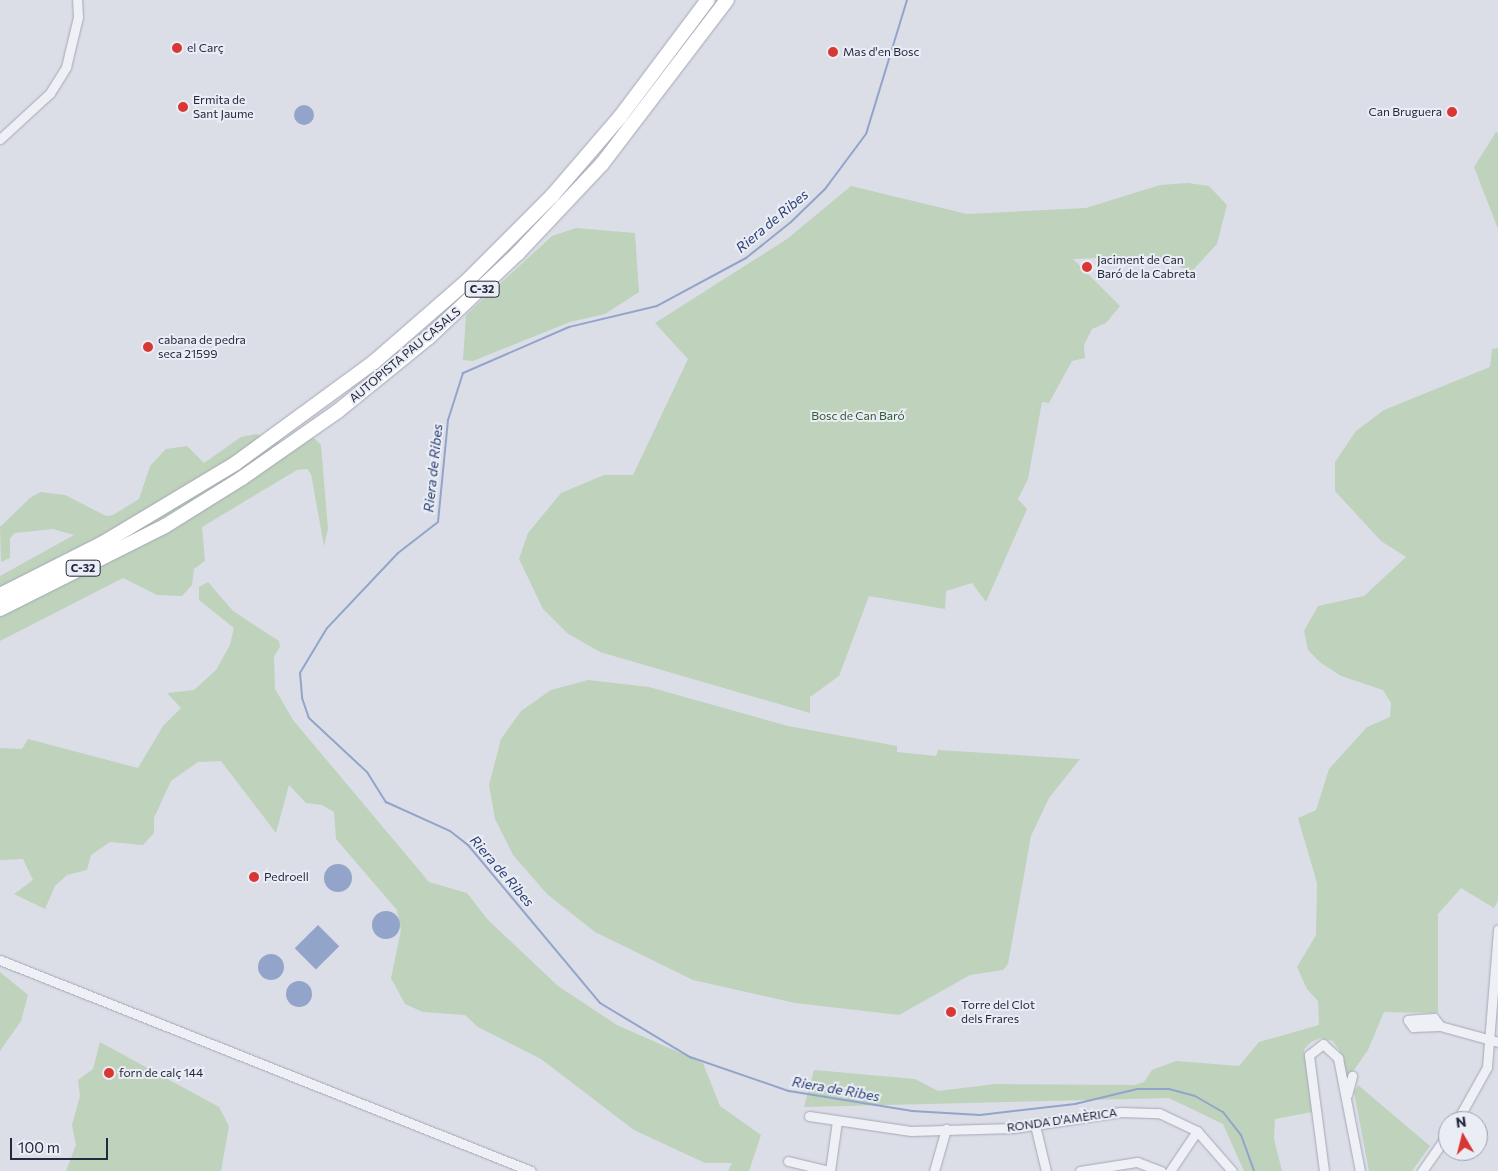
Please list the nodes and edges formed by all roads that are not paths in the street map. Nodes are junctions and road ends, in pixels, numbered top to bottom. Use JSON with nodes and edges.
{"nodes":[{"id":1,"x":78,"y":0,"type":"edge"},
{"id":2,"x":708,"y":0,"type":"edge"},
{"id":3,"x":727,"y":0,"type":"edge"},
{"id":4,"x":0,"y":139,"type":"edge"},
{"id":5,"x":166,"y":525,"type":"junction"},
{"id":6,"x":40,"y":575,"type":"junction"},
{"id":7,"x":0,"y":590,"type":"edge"},
{"id":8,"x":0,"y":595,"type":"edge"},
{"id":9,"x":0,"y":609,"type":"edge"},
{"id":10,"x":0,"y":618,"type":"edge"},
{"id":11,"x":1498,"y":929,"type":"edge"},
{"id":12,"x":0,"y":960,"type":"edge"},
{"id":13,"x":1440,"y":1026,"type":"dead end"},
{"id":14,"x":1494,"y":1040,"type":"edge"},
{"id":15,"x":1352,"y":1076,"type":"dead end"},
{"id":16,"x":1347,"y":1095,"type":"junction"},
{"id":17,"x":1463,"y":1111,"type":"edge"},
{"id":18,"x":809,"y":1116,"type":"dead end"},
{"id":19,"x":837,"y":1121,"type":"junction"},
{"id":20,"x":1035,"y":1125,"type":"junction"},
{"id":21,"x":946,"y":1129,"type":"junction"},
{"id":22,"x":1197,"y":1131,"type":"junction"},
{"id":23,"x":1438,"y":1148,"type":"edge"},
{"id":24,"x":788,"y":1161,"type":"dead end"},
{"id":25,"x":1118,"y":1167,"type":"edge"},
{"id":26,"x":531,"y":1171,"type":"edge"},
{"id":27,"x":829,"y":1171,"type":"edge"},
{"id":28,"x":934,"y":1171,"type":"edge"},
{"id":29,"x":1046,"y":1171,"type":"edge"},
{"id":30,"x":1080,"y":1171,"type":"edge"},
{"id":31,"x":1161,"y":1171,"type":"edge"},
{"id":32,"x":1170,"y":1171,"type":"edge"},
{"id":33,"x":1232,"y":1171,"type":"edge"},
{"id":34,"x":1324,"y":1171,"type":"edge"},
{"id":35,"x":1360,"y":1171,"type":"edge"},
{"id":36,"x":1422,"y":1171,"type":"edge"}],
"edges":[{"from":1,"to":4,"type":"street"},
{"from":2,"to":6,"type":"highway","name":"AUTOPISTA PAU CASALS","number":"C-32"},
{"from":3,"to":5,"type":"highway","name":"AUTOPISTA PAU CASALS","number":"C-32"},
{"from":5,"to":9,"type":"highway","name":"AUTOPISTA PAU CASALS","number":"C-32"},
{"from":5,"to":10,"type":"highway"},
{"from":6,"to":7,"type":"highway"},
{"from":6,"to":8,"type":"highway","name":"AUTOPISTA PAU CASALS","number":"C-32"},
{"from":11,"to":14,"type":"street"},
{"from":12,"to":26,"type":"street"},
{"from":13,"to":14,"type":"street"},
{"from":14,"to":17,"type":"street"},
{"from":15,"to":16,"type":"street"},
{"from":16,"to":34,"type":"street"},
{"from":16,"to":35,"type":"street"},
{"from":18,"to":19,"type":"street","name":"RONDA D'AMÈRICA"},
{"from":19,"to":21,"type":"street","name":"RONDA D'AMÈRICA"},
{"from":19,"to":27,"type":"street"},
{"from":20,"to":21,"type":"street","name":"RONDA D'AMÈRICA"},
{"from":20,"to":22,"type":"street","name":"RONDA D'AMÈRICA"},
{"from":20,"to":29,"type":"street"},
{"from":21,"to":28,"type":"street"},
{"from":22,"to":32,"type":"street"},
{"from":22,"to":33,"type":"street","name":"RONDA D'AMÈRICA"},
{"from":23,"to":36,"type":"street"},
{"from":24,"to":27,"type":"street"},
{"from":25,"to":30,"type":"street"},
{"from":25,"to":31,"type":"street"}]}
